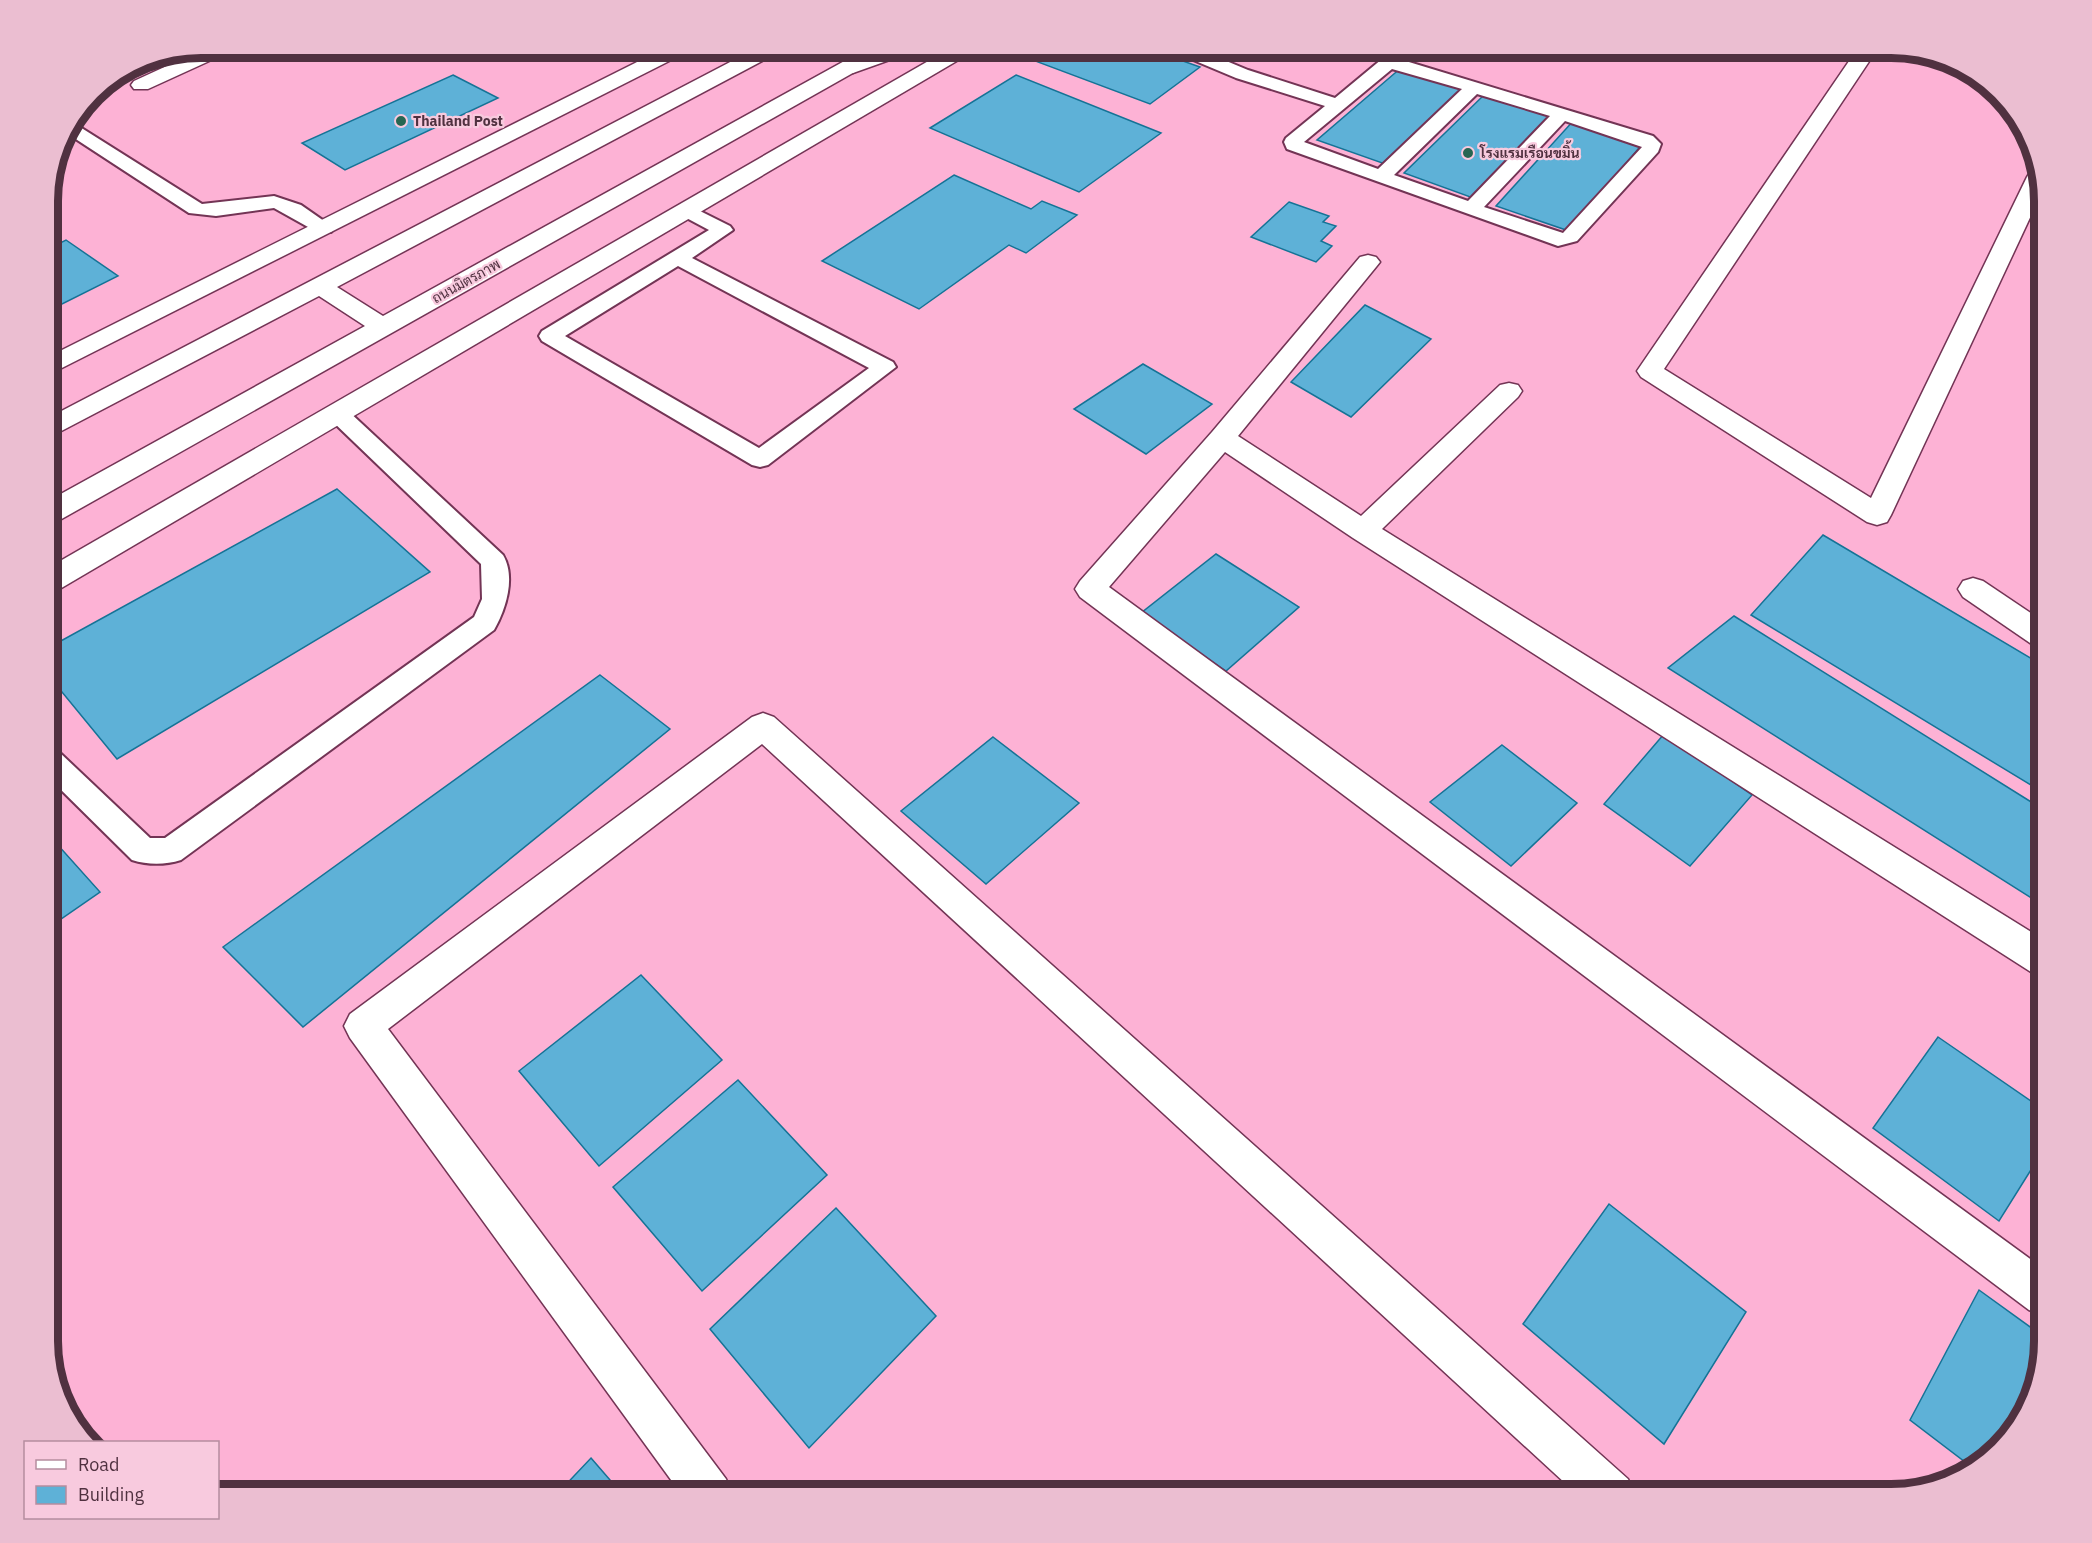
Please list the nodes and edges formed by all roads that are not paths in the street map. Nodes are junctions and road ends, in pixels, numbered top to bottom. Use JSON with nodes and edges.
{"nodes":[{"id":1,"x":200,"y":58,"type":"edge"},
{"id":2,"x":660,"y":58,"type":"edge"},
{"id":3,"x":713,"y":58,"type":"edge"},
{"id":4,"x":753,"y":58,"type":"edge"},
{"id":5,"x":865,"y":58,"type":"edge"},
{"id":6,"x":877,"y":58,"type":"edge"},
{"id":7,"x":948,"y":58,"type":"edge"},
{"id":8,"x":1204,"y":58,"type":"edge"},
{"id":9,"x":1861,"y":58,"type":"edge"},
{"id":10,"x":846,"y":69,"type":"junction"},
{"id":11,"x":141,"y":85,"type":"dead end"},
{"id":12,"x":1474,"y":87,"type":"junction"},
{"id":13,"x":1340,"y":105,"type":"junction"},
{"id":14,"x":652,"y":111,"type":"junction"},
{"id":15,"x":1562,"y":114,"type":"junction"},
{"id":16,"x":77,"y":132,"type":"edge"},
{"id":17,"x":1382,"y":177,"type":"junction"},
{"id":18,"x":2033,"y":188,"type":"edge"},
{"id":19,"x":1471,"y":209,"type":"junction"},
{"id":20,"x":686,"y":210,"type":"junction"},
{"id":21,"x":324,"y":228,"type":"junction"},
{"id":22,"x":677,"y":258,"type":"junction"},
{"id":23,"x":1368,"y":262,"type":"dead end"},
{"id":24,"x":320,"y":286,"type":"junction"},
{"id":25,"x":383,"y":327,"type":"junction"},
{"id":26,"x":59,"y":361,"type":"edge"},
{"id":27,"x":1509,"y":391,"type":"dead end"},
{"id":28,"x":338,"y":414,"type":"junction"},
{"id":29,"x":59,"y":423,"type":"edge"},
{"id":30,"x":1222,"y":438,"type":"junction"},
{"id":31,"x":59,"y":508,"type":"edge"},
{"id":32,"x":1363,"y":531,"type":"junction"},
{"id":33,"x":59,"y":576,"type":"edge"},
{"id":34,"x":1973,"y":589,"type":"dead end"},
{"id":35,"x":2034,"y":630,"type":"edge"},
{"id":36,"x":59,"y":770,"type":"edge"},
{"id":37,"x":2034,"y":954,"type":"edge"},
{"id":38,"x":2034,"y":1288,"type":"edge"},
{"id":39,"x":702,"y":1484,"type":"edge"},
{"id":40,"x":1600,"y":1484,"type":"edge"}],
"edges":[{"from":1,"to":11,"type":"street"},
{"from":2,"to":21,"type":"street"},
{"from":3,"to":14,"type":"street"},
{"from":4,"to":14,"type":"street"},
{"from":5,"to":10,"type":"street","name":"ถนนมิตรภาพ"},
{"from":6,"to":10,"type":"street"},
{"from":7,"to":20,"type":"street"},
{"from":8,"to":13,"type":"lane"},
{"from":9,"to":18,"type":"street"},
{"from":10,"to":25,"type":"street","name":"ถนนมิตรภาพ"},
{"from":12,"to":13,"type":"lane"},
{"from":12,"to":15,"type":"lane"},
{"from":12,"to":17,"type":"lane"},
{"from":13,"to":17,"type":"lane"},
{"from":14,"to":24,"type":"street"},
{"from":15,"to":19,"type":"lane"},
{"from":15,"to":19,"type":"lane"},
{"from":16,"to":21,"type":"lane"},
{"from":17,"to":19,"type":"lane"},
{"from":20,"to":22,"type":"lane"},
{"from":20,"to":28,"type":"street"},
{"from":21,"to":26,"type":"street"},
{"from":22,"to":22,"type":"lane"},
{"from":23,"to":30,"type":"street"},
{"from":24,"to":25,"type":"street"},
{"from":24,"to":29,"type":"street"},
{"from":25,"to":31,"type":"street","name":"ถนนมิตรภาพ"},
{"from":27,"to":32,"type":"street"},
{"from":28,"to":33,"type":"street"},
{"from":28,"to":36,"type":"lane"},
{"from":30,"to":32,"type":"street"},
{"from":30,"to":38,"type":"street"},
{"from":32,"to":37,"type":"street"},
{"from":34,"to":35,"type":"street"},
{"from":39,"to":40,"type":"street"}]}
